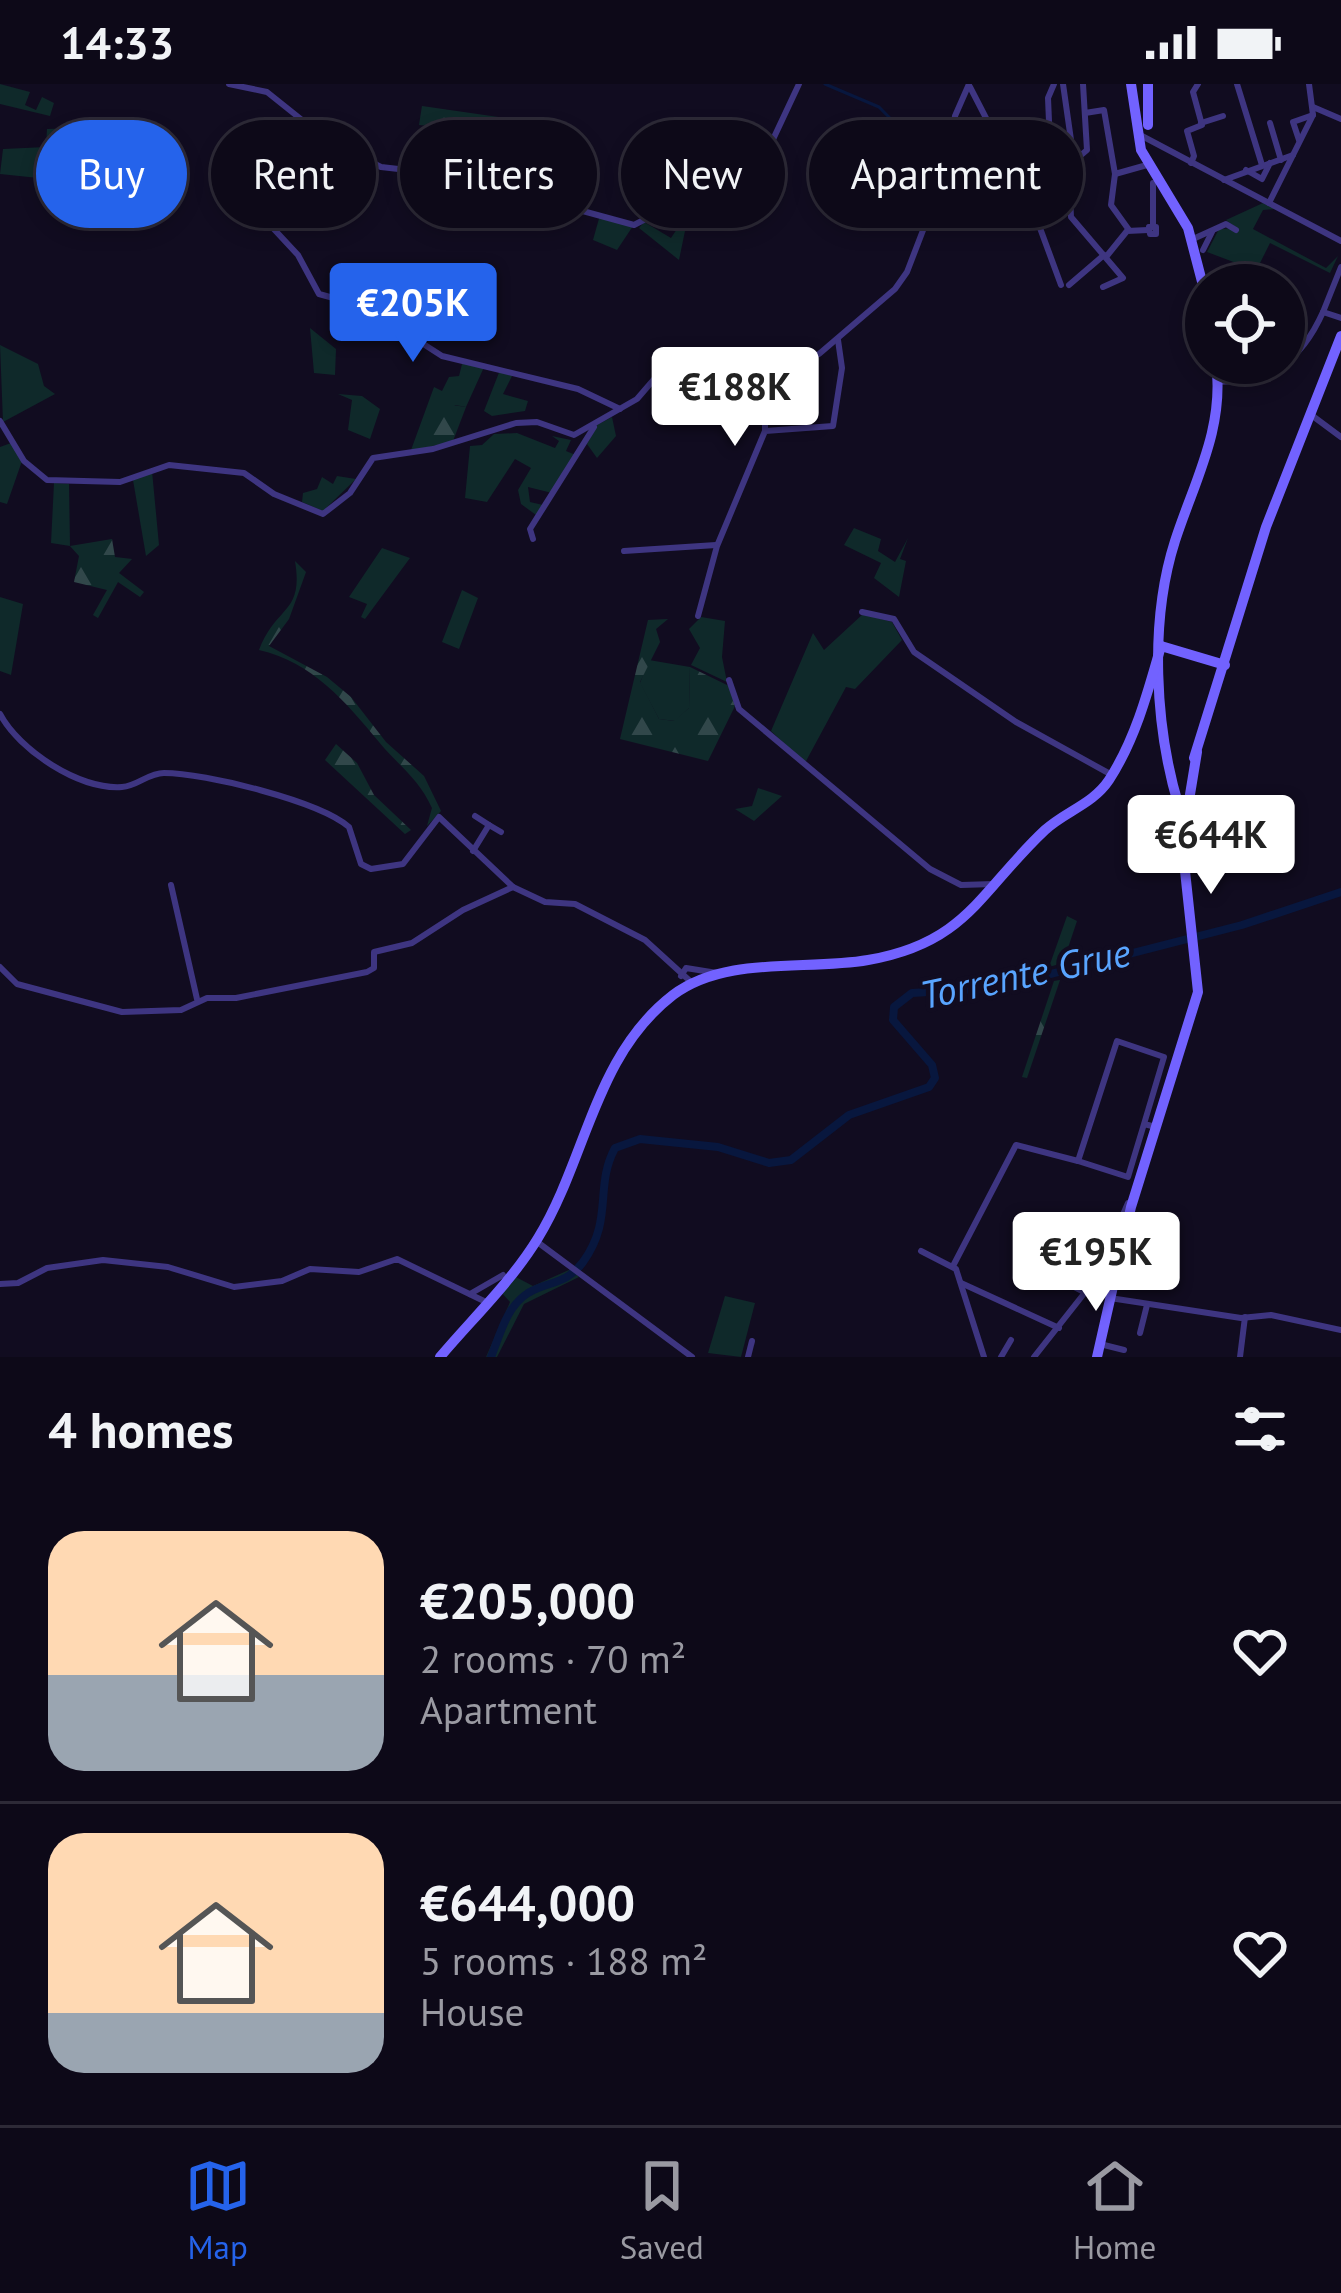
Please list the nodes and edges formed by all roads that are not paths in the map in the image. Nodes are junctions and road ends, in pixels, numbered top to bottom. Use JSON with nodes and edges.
{"nodes":[{"id":1,"x":229,"y":84,"type":"edge"},
{"id":2,"x":799,"y":84,"type":"edge"},
{"id":3,"x":1059,"y":84,"type":"edge"},
{"id":4,"x":1083,"y":84,"type":"edge"},
{"id":5,"x":1131,"y":84,"type":"edge"},
{"id":6,"x":1148,"y":84,"type":"edge"},
{"id":7,"x":1198,"y":84,"type":"edge"},
{"id":8,"x":1237,"y":84,"type":"edge"},
{"id":9,"x":1309,"y":84,"type":"edge"},
{"id":10,"x":970,"y":86,"type":"edge"},
{"id":11,"x":1313,"y":111,"type":"junction"},
{"id":12,"x":1085,"y":113,"type":"junction"},
{"id":13,"x":1223,"y":116,"type":"dead end"},
{"id":14,"x":1341,"y":119,"type":"edge"},
{"id":15,"x":989,"y":120,"type":"edge"},
{"id":16,"x":1050,"y":120,"type":"edge"},
{"id":17,"x":1066,"y":120,"type":"edge"},
{"id":18,"x":1202,"y":123,"type":"junction"},
{"id":19,"x":1270,"y":123,"type":"dead end"},
{"id":20,"x":1144,"y":134,"type":"junction"},
{"id":21,"x":1300,"y":143,"type":"junction"},
{"id":22,"x":1083,"y":154,"type":"edge"},
{"id":23,"x":1294,"y":155,"type":"junction"},
{"id":24,"x":1280,"y":160,"type":"junction"},
{"id":25,"x":1191,"y":163,"type":"junction"},
{"id":26,"x":1266,"y":164,"type":"junction"},
{"id":27,"x":1246,"y":170,"type":"junction"},
{"id":28,"x":1115,"y":174,"type":"junction"},
{"id":29,"x":1262,"y":179,"type":"junction"},
{"id":30,"x":1224,"y":180,"type":"junction"},
{"id":31,"x":1155,"y":183,"type":"junction"},
{"id":32,"x":1277,"y":188,"type":"junction"},
{"id":33,"x":1269,"y":203,"type":"junction"},
{"id":34,"x":273,"y":228,"type":"edge"},
{"id":35,"x":1044,"y":228,"type":"edge"},
{"id":36,"x":1081,"y":228,"type":"edge"},
{"id":37,"x":1214,"y":229,"type":"junction"},
{"id":38,"x":1129,"y":230,"type":"junction"},
{"id":39,"x":1236,"y":230,"type":"dead end"},
{"id":40,"x":1193,"y":239,"type":"junction"},
{"id":41,"x":1341,"y":241,"type":"edge"},
{"id":42,"x":1202,"y":250,"type":"dead end"},
{"id":43,"x":1105,"y":256,"type":"junction"},
{"id":44,"x":1199,"y":264,"type":"edge"},
{"id":45,"x":1341,"y":267,"type":"edge"},
{"id":46,"x":1103,"y":287,"type":"dead end"},
{"id":47,"x":1323,"y":312,"type":"junction"},
{"id":48,"x":1341,"y":318,"type":"edge"},
{"id":49,"x":1341,"y":336,"type":"edge"},
{"id":50,"x":838,"y":340,"type":"junction"},
{"id":51,"x":1305,"y":347,"type":"edge"},
{"id":52,"x":765,"y":374,"type":"junction"},
{"id":53,"x":1218,"y":384,"type":"edge"},
{"id":54,"x":620,"y":410,"type":"junction"},
{"id":55,"x":1310,"y":414,"type":"junction"},
{"id":56,"x":0,"y":421,"type":"edge"},
{"id":57,"x":596,"y":424,"type":"junction"},
{"id":58,"x":765,"y":431,"type":"junction"},
{"id":59,"x":1341,"y":437,"type":"edge"},
{"id":60,"x":533,"y":539,"type":"dead end"},
{"id":61,"x":717,"y":545,"type":"junction"},
{"id":62,"x":624,"y":551,"type":"dead end"},
{"id":63,"x":862,"y":612,"type":"dead end"},
{"id":64,"x":698,"y":616,"type":"dead end"},
{"id":65,"x":1161,"y":646,"type":"junction"},
{"id":66,"x":1225,"y":665,"type":"junction"},
{"id":67,"x":729,"y":680,"type":"dead end"},
{"id":68,"x":1155,"y":688,"type":"junction"},
{"id":69,"x":1143,"y":706,"type":"junction"},
{"id":70,"x":1161,"y":706,"type":"junction"},
{"id":71,"x":0,"y":714,"type":"edge"},
{"id":72,"x":3,"y":728,"type":"edge"},
{"id":73,"x":1197,"y":752,"type":"junction"},
{"id":74,"x":1112,"y":775,"type":"junction"},
{"id":75,"x":1178,"y":781,"type":"junction"},
{"id":76,"x":1182,"y":806,"type":"junction"},
{"id":77,"x":475,"y":816,"type":"dead end"},
{"id":78,"x":489,"y":825,"type":"junction"},
{"id":79,"x":501,"y":832,"type":"dead end"},
{"id":80,"x":473,"y":851,"type":"junction"},
{"id":81,"x":998,"y":883,"type":"junction"},
{"id":82,"x":171,"y":885,"type":"dead end"},
{"id":83,"x":513,"y":887,"type":"junction"},
{"id":84,"x":0,"y":968,"type":"edge"},
{"id":85,"x":720,"y":974,"type":"junction"},
{"id":86,"x":681,"y":976,"type":"junction"},
{"id":87,"x":693,"y":983,"type":"junction"},
{"id":88,"x":197,"y":1000,"type":"junction"},
{"id":89,"x":1150,"y":1125,"type":"junction"},
{"id":90,"x":1078,"y":1161,"type":"junction"},
{"id":91,"x":1135,"y":1181,"type":"junction"},
{"id":92,"x":1091,"y":1233,"type":"dead end"},
{"id":93,"x":1117,"y":1238,"type":"junction"},
{"id":94,"x":536,"y":1241,"type":"junction"},
{"id":95,"x":921,"y":1251,"type":"dead end"},
{"id":96,"x":953,"y":1266,"type":"junction"},
{"id":97,"x":503,"y":1275,"type":"dead end"},
{"id":98,"x":1059,"y":1280,"type":"dead end"},
{"id":99,"x":961,"y":1283,"type":"junction"},
{"id":100,"x":0,"y":1284,"type":"edge"},
{"id":101,"x":1088,"y":1290,"type":"junction"},
{"id":102,"x":470,"y":1294,"type":"junction"},
{"id":103,"x":1110,"y":1297,"type":"junction"},
{"id":104,"x":486,"y":1302,"type":"junction"},
{"id":105,"x":1147,"y":1305,"type":"junction"},
{"id":106,"x":1245,"y":1317,"type":"junction"},
{"id":107,"x":1059,"y":1328,"type":"junction"},
{"id":108,"x":1341,"y":1330,"type":"edge"},
{"id":109,"x":1141,"y":1333,"type":"dead end"},
{"id":110,"x":1011,"y":1340,"type":"dead end"},
{"id":111,"x":752,"y":1341,"type":"dead end"},
{"id":112,"x":1098,"y":1350,"type":"edge"},
{"id":113,"x":1124,"y":1350,"type":"dead end"},
{"id":114,"x":440,"y":1357,"type":"edge"},
{"id":115,"x":692,"y":1357,"type":"edge"},
{"id":116,"x":748,"y":1357,"type":"edge"},
{"id":117,"x":984,"y":1357,"type":"edge"},
{"id":118,"x":1001,"y":1357,"type":"edge"},
{"id":119,"x":1034,"y":1357,"type":"edge"},
{"id":120,"x":1240,"y":1357,"type":"edge"}],
"edges":[{"from":1,"to":2,"type":"street"},
{"from":3,"to":16,"type":"street"},
{"from":3,"to":17,"type":"street"},
{"from":4,"to":12,"type":"street"},
{"from":5,"to":20,"type":"main road"},
{"from":6,"to":20,"type":"main road"},
{"from":7,"to":18,"type":"street"},
{"from":8,"to":26,"type":"street"},
{"from":9,"to":11,"type":"street"},
{"from":10,"to":15,"type":"street"},
{"from":10,"to":50,"type":"street"},
{"from":11,"to":14,"type":"street"},
{"from":11,"to":21,"type":"street"},
{"from":11,"to":21,"type":"street"},
{"from":12,"to":22,"type":"street"},
{"from":12,"to":28,"type":"street"},
{"from":13,"to":18,"type":"street"},
{"from":18,"to":25,"type":"street"},
{"from":19,"to":24,"type":"street"},
{"from":20,"to":25,"type":"street"},
{"from":20,"to":31,"type":"main road"},
{"from":21,"to":23,"type":"street"},
{"from":23,"to":24,"type":"street"},
{"from":23,"to":32,"type":"street"},
{"from":24,"to":26,"type":"street"},
{"from":25,"to":30,"type":"street"},
{"from":26,"to":27,"type":"street"},
{"from":26,"to":29,"type":"street"},
{"from":27,"to":29,"type":"street"},
{"from":27,"to":30,"type":"street"},
{"from":28,"to":31,"type":"street"},
{"from":28,"to":38,"type":"street"},
{"from":29,"to":32,"type":"street"},
{"from":30,"to":33,"type":"street"},
{"from":31,"to":38,"type":"street"},
{"from":31,"to":40,"type":"main road"},
{"from":32,"to":33,"type":"street"},
{"from":33,"to":41,"type":"street"},
{"from":34,"to":54,"type":"street"},
{"from":35,"to":43,"type":"street"},
{"from":36,"to":43,"type":"street"},
{"from":37,"to":39,"type":"street"},
{"from":37,"to":40,"type":"street"},
{"from":37,"to":42,"type":"street"},
{"from":38,"to":43,"type":"street"},
{"from":40,"to":44,"type":"main road"},
{"from":43,"to":46,"type":"street"},
{"from":45,"to":47,"type":"street"},
{"from":47,"to":48,"type":"street"},
{"from":47,"to":51,"type":"street"},
{"from":49,"to":55,"type":"main road"},
{"from":50,"to":52,"type":"street"},
{"from":50,"to":58,"type":"street"},
{"from":52,"to":54,"type":"street"},
{"from":52,"to":58,"type":"street"},
{"from":53,"to":65,"type":"main road"},
{"from":54,"to":57,"type":"street"},
{"from":55,"to":59,"type":"street"},
{"from":55,"to":66,"type":"main road"},
{"from":56,"to":57,"type":"street"},
{"from":57,"to":60,"type":"street"},
{"from":58,"to":61,"type":"street"},
{"from":61,"to":62,"type":"street"},
{"from":61,"to":64,"type":"street"},
{"from":63,"to":74,"type":"street"},
{"from":65,"to":66,"type":"main road"},
{"from":65,"to":68,"type":"main road"},
{"from":66,"to":73,"type":"main road"},
{"from":67,"to":81,"type":"street"},
{"from":68,"to":69,"type":"main road"},
{"from":68,"to":70,"type":"main road"},
{"from":69,"to":70,"type":"main road"},
{"from":69,"to":74,"type":"main road"},
{"from":70,"to":75,"type":"main road"},
{"from":71,"to":72,"type":"street"},
{"from":72,"to":80,"type":"street"},
{"from":73,"to":75,"type":"main road"},
{"from":73,"to":76,"type":"main road"},
{"from":74,"to":81,"type":"main road"},
{"from":75,"to":76,"type":"main road"},
{"from":76,"to":89,"type":"main road"},
{"from":77,"to":78,"type":"street"},
{"from":78,"to":79,"type":"street"},
{"from":78,"to":80,"type":"street"},
{"from":80,"to":83,"type":"street"},
{"from":81,"to":85,"type":"main road"},
{"from":82,"to":88,"type":"street"},
{"from":83,"to":86,"type":"street"},
{"from":83,"to":88,"type":"street"},
{"from":84,"to":88,"type":"street"},
{"from":85,"to":86,"type":"street"},
{"from":85,"to":87,"type":"main road"},
{"from":86,"to":87,"type":"street"},
{"from":87,"to":94,"type":"main road"},
{"from":89,"to":90,"type":"street"},
{"from":89,"to":91,"type":"main road"},
{"from":90,"to":91,"type":"street"},
{"from":90,"to":96,"type":"street"},
{"from":91,"to":93,"type":"main road"},
{"from":92,"to":93,"type":"street"},
{"from":93,"to":101,"type":"street"},
{"from":93,"to":103,"type":"main road"},
{"from":94,"to":104,"type":"main road"},
{"from":94,"to":115,"type":"street"},
{"from":95,"to":96,"type":"street"},
{"from":96,"to":99,"type":"street"},
{"from":97,"to":102,"type":"street"},
{"from":98,"to":101,"type":"street"},
{"from":99,"to":107,"type":"street"},
{"from":99,"to":117,"type":"street"},
{"from":100,"to":102,"type":"street"},
{"from":101,"to":103,"type":"street"},
{"from":101,"to":107,"type":"street"},
{"from":102,"to":104,"type":"street"},
{"from":103,"to":105,"type":"street"},
{"from":103,"to":112,"type":"main road"},
{"from":104,"to":114,"type":"main road"},
{"from":105,"to":106,"type":"street"},
{"from":105,"to":109,"type":"street"},
{"from":106,"to":108,"type":"street"},
{"from":106,"to":120,"type":"street"},
{"from":107,"to":119,"type":"street"},
{"from":110,"to":118,"type":"street"},
{"from":111,"to":116,"type":"street"},
{"from":112,"to":113,"type":"street"}]}
